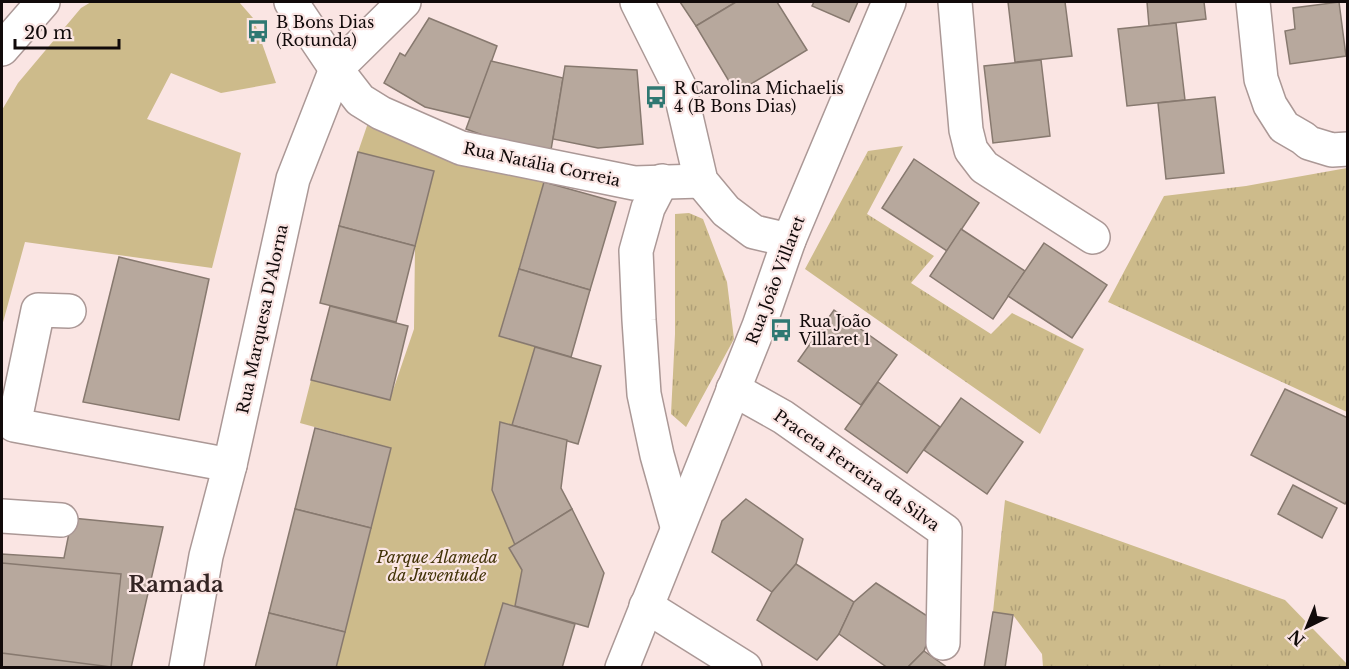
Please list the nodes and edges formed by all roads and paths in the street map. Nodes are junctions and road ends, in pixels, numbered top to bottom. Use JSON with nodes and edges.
{"nodes":[{"id":1,"x":43,"y":2,"type":"edge"},
{"id":2,"x":291,"y":2,"type":"edge"},
{"id":3,"x":404,"y":2,"type":"edge"},
{"id":4,"x":636,"y":2,"type":"edge"},
{"id":5,"x":889,"y":2,"type":"edge"},
{"id":6,"x":954,"y":2,"type":"edge"},
{"id":7,"x":1253,"y":2,"type":"edge"},
{"id":8,"x":2,"y":48,"type":"edge"},
{"id":9,"x":336,"y":69,"type":"junction"},
{"id":10,"x":1347,"y":149,"type":"edge"},
{"id":11,"x":662,"y":181,"type":"junction"},
{"id":12,"x":701,"y":181,"type":"junction"},
{"id":13,"x":1093,"y":237,"type":"dead end"},
{"id":14,"x":789,"y":240,"type":"junction"},
{"id":15,"x":69,"y":311,"type":"dead end"},
{"id":16,"x":733,"y":388,"type":"junction"},
{"id":17,"x":230,"y":465,"type":"junction"},
{"id":18,"x":2,"y":516,"type":"edge"},
{"id":19,"x":61,"y":520,"type":"dead end"},
{"id":20,"x":677,"y":526,"type":"junction"},
{"id":21,"x":646,"y":606,"type":"junction"},
{"id":22,"x":943,"y":643,"type":"dead end"},
{"id":23,"x":186,"y":668,"type":"edge"},
{"id":24,"x":622,"y":668,"type":"edge"},
{"id":25,"x":745,"y":668,"type":"edge"}],
"edges":[{"from":1,"to":8,"type":"street"},
{"from":2,"to":9,"type":"street","name":"Rua Natália Correia"},
{"from":3,"to":9,"type":"street","name":"Rua Marquesa D'Alorna"},
{"from":4,"to":12,"type":"street"},
{"from":5,"to":14,"type":"street","name":"Rua João Villaret"},
{"from":6,"to":13,"type":"street"},
{"from":7,"to":10,"type":"street"},
{"from":9,"to":11,"type":"street","name":"Rua Natália Correia"},
{"from":9,"to":17,"type":"street","name":"Rua Marquesa D'Alorna"},
{"from":11,"to":12,"type":"street","name":"Rua Natália Correia"},
{"from":11,"to":20,"type":"street"},
{"from":12,"to":14,"type":"street"},
{"from":14,"to":16,"type":"street","name":"Rua João Villaret"},
{"from":15,"to":17,"type":"street"},
{"from":16,"to":20,"type":"street","name":"Rua João Villaret"},
{"from":16,"to":22,"type":"street","name":"Praceta Ferreira da Silva"},
{"from":17,"to":23,"type":"street","name":"Rua Marquesa D'Alorna"},
{"from":18,"to":19,"type":"street"},
{"from":20,"to":21,"type":"street","name":"Rua João Villaret"},
{"from":21,"to":24,"type":"street","name":"Rua João Villaret"},
{"from":21,"to":25,"type":"street"}]}
